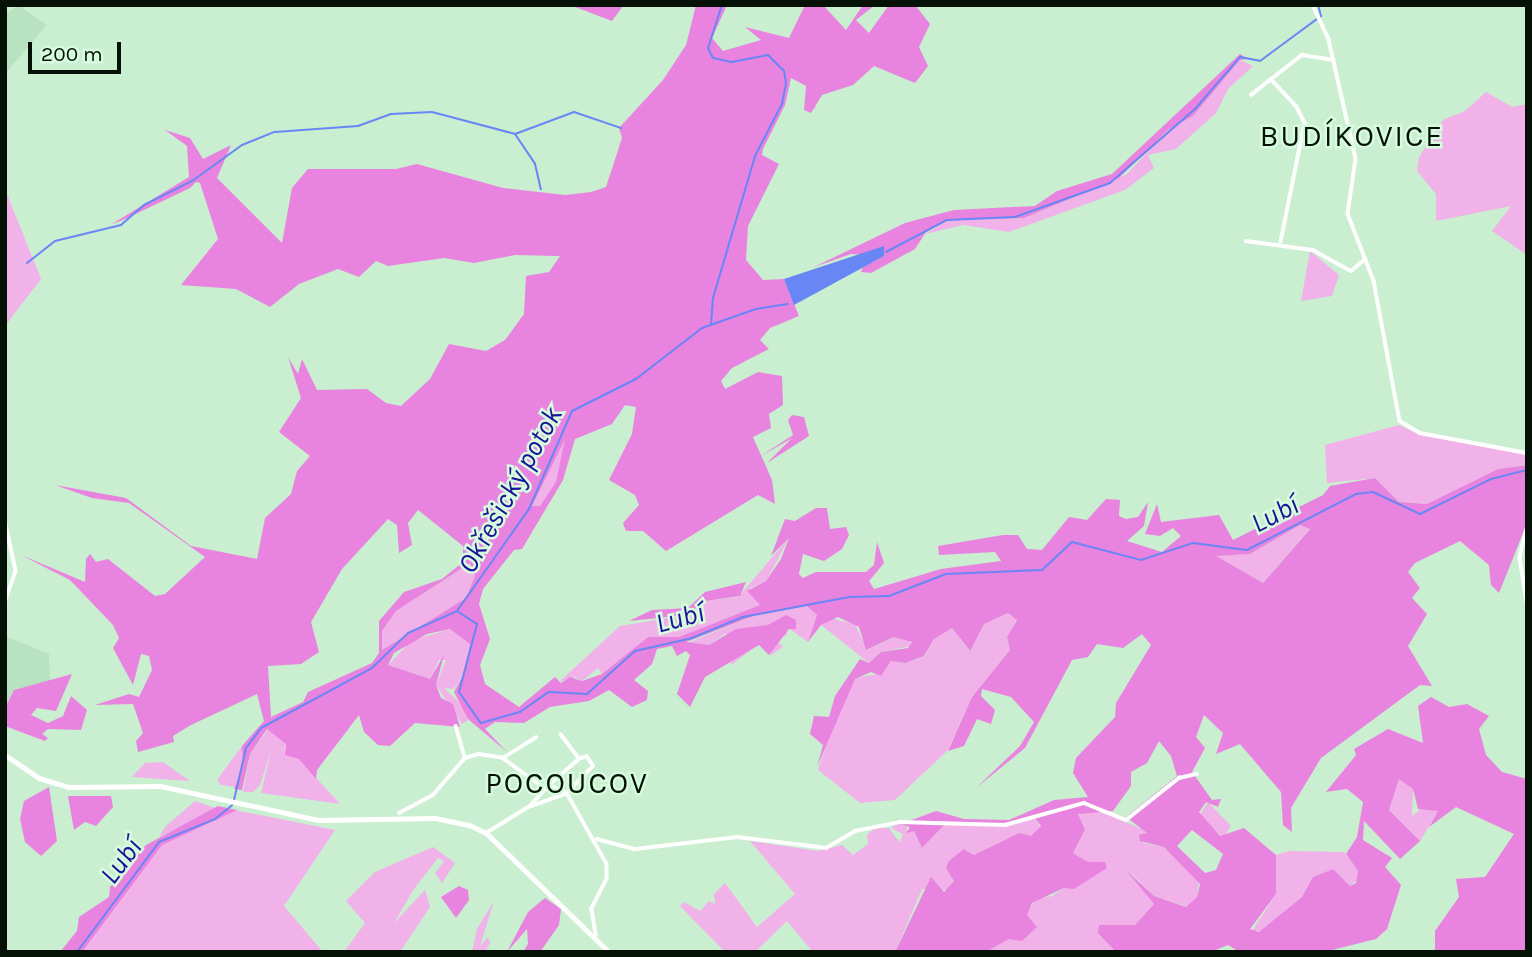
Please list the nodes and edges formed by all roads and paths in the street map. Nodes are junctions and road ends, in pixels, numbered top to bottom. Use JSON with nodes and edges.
{"nodes":[{"id":1,"x":1313,"y":5,"type":"edge"},
{"id":2,"x":1334,"y":60,"type":"junction"},
{"id":3,"x":1270,"y":79,"type":"junction"},
{"id":4,"x":1251,"y":95,"type":"dead end"},
{"id":5,"x":1246,"y":241,"type":"dead end"},
{"id":6,"x":1281,"y":242,"type":"junction"},
{"id":7,"x":1364,"y":260,"type":"junction"},
{"id":8,"x":1527,"y":453,"type":"edge"},
{"id":9,"x":5,"y":520,"type":"edge"},
{"id":10,"x":1527,"y":529,"type":"edge"},
{"id":11,"x":1527,"y":602,"type":"edge"},
{"id":12,"x":5,"y":603,"type":"edge"},
{"id":13,"x":456,"y":726,"type":"dead end"},
{"id":14,"x":561,"y":735,"type":"dead end"},
{"id":15,"x":536,"y":737,"type":"dead end"},
{"id":16,"x":5,"y":755,"type":"edge"},
{"id":17,"x":465,"y":758,"type":"junction"},
{"id":18,"x":503,"y":758,"type":"junction"},
{"id":19,"x":579,"y":759,"type":"junction"},
{"id":20,"x":1197,"y":774,"type":"dead end"},
{"id":21,"x":549,"y":785,"type":"junction"},
{"id":22,"x":544,"y":788,"type":"junction"},
{"id":23,"x":567,"y":793,"type":"junction"},
{"id":24,"x":530,"y":806,"type":"junction"},
{"id":25,"x":399,"y":813,"type":"dead end"},
{"id":26,"x":486,"y":833,"type":"junction"},
{"id":27,"x":597,"y":839,"type":"junction"},
{"id":28,"x":596,"y":935,"type":"junction"},
{"id":29,"x":609,"y":952,"type":"edge"}],
"edges":[{"from":1,"to":2,"type":"street"},
{"from":2,"to":3,"type":"street"},
{"from":2,"to":7,"type":"street"},
{"from":3,"to":4,"type":"street"},
{"from":3,"to":6,"type":"street"},
{"from":5,"to":6,"type":"street"},
{"from":6,"to":7,"type":"street"},
{"from":7,"to":8,"type":"street"},
{"from":9,"to":12,"type":"street"},
{"from":10,"to":11,"type":"street"},
{"from":13,"to":17,"type":"street"},
{"from":14,"to":19,"type":"street"},
{"from":15,"to":18,"type":"street"},
{"from":16,"to":26,"type":"main road"},
{"from":17,"to":18,"type":"street"},
{"from":17,"to":25,"type":"street"},
{"from":18,"to":22,"type":"street"},
{"from":19,"to":21,"type":"street"},
{"from":19,"to":23,"type":"street"},
{"from":20,"to":27,"type":"street"},
{"from":21,"to":22,"type":"street"},
{"from":21,"to":23,"type":"street"},
{"from":22,"to":24,"type":"street"},
{"from":23,"to":24,"type":"street"},
{"from":23,"to":27,"type":"street"},
{"from":24,"to":26,"type":"street"},
{"from":26,"to":28,"type":"main road"},
{"from":27,"to":28,"type":"street"},
{"from":28,"to":29,"type":"main road"}]}
